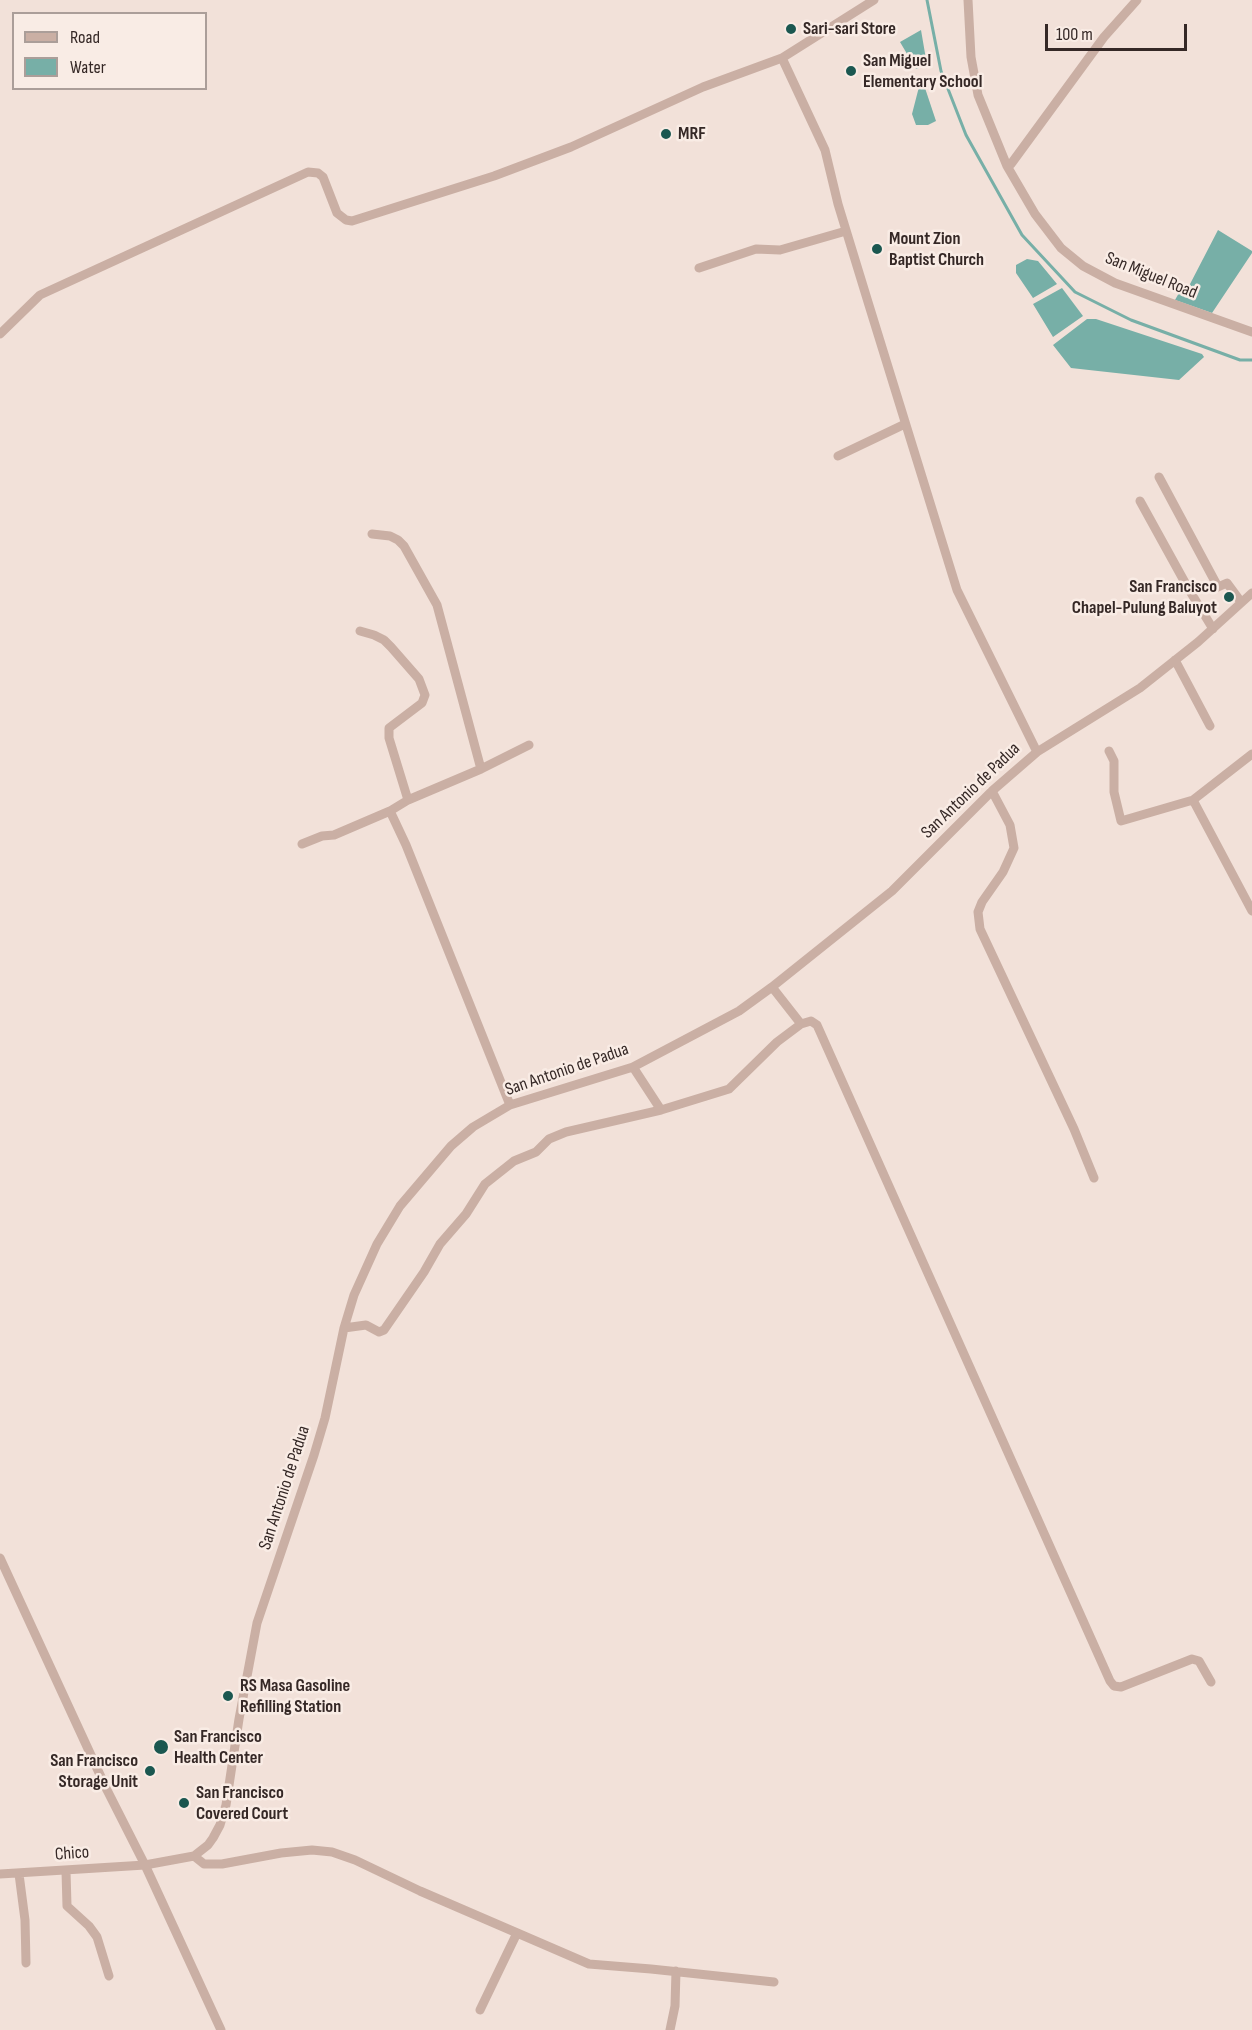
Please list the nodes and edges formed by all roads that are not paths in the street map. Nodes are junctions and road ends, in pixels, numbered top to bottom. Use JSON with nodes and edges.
{"nodes":[{"id":1,"x":853,"y":0,"type":"edge"},
{"id":2,"x":874,"y":0,"type":"edge"},
{"id":3,"x":968,"y":0,"type":"edge"},
{"id":4,"x":1137,"y":0,"type":"edge"},
{"id":5,"x":859,"y":11,"type":"junction"},
{"id":6,"x":782,"y":58,"type":"junction"},
{"id":7,"x":1011,"y":164,"type":"dead end"},
{"id":8,"x":846,"y":231,"type":"junction"},
{"id":9,"x":699,"y":268,"type":"dead end"},
{"id":10,"x":1252,"y":332,"type":"edge"},
{"id":11,"x":0,"y":334,"type":"edge"},
{"id":12,"x":905,"y":424,"type":"junction"},
{"id":13,"x":838,"y":456,"type":"dead end"},
{"id":14,"x":1159,"y":477,"type":"dead end"},
{"id":15,"x":1140,"y":501,"type":"dead end"},
{"id":16,"x":372,"y":534,"type":"dead end"},
{"id":17,"x":1252,"y":593,"type":"edge"},
{"id":18,"x":1242,"y":602,"type":"junction"},
{"id":19,"x":1213,"y":629,"type":"junction"},
{"id":20,"x":360,"y":631,"type":"dead end"},
{"id":21,"x":1175,"y":660,"type":"junction"},
{"id":22,"x":1210,"y":726,"type":"dead end"},
{"id":23,"x":529,"y":745,"type":"dead end"},
{"id":24,"x":1109,"y":751,"type":"dead end"},
{"id":25,"x":1037,"y":752,"type":"junction"},
{"id":26,"x":1252,"y":754,"type":"edge"},
{"id":27,"x":481,"y":769,"type":"junction"},
{"id":28,"x":992,"y":791,"type":"junction"},
{"id":29,"x":408,"y":800,"type":"junction"},
{"id":30,"x":1193,"y":800,"type":"junction"},
{"id":31,"x":390,"y":811,"type":"junction"},
{"id":32,"x":302,"y":844,"type":"dead end"},
{"id":33,"x":1252,"y":911,"type":"edge"},
{"id":34,"x":772,"y":987,"type":"junction"},
{"id":35,"x":801,"y":1024,"type":"junction"},
{"id":36,"x":633,"y":1067,"type":"junction"},
{"id":37,"x":510,"y":1105,"type":"junction"},
{"id":38,"x":661,"y":1110,"type":"junction"},
{"id":39,"x":1094,"y":1178,"type":"dead end"},
{"id":40,"x":344,"y":1328,"type":"junction"},
{"id":41,"x":0,"y":1558,"type":"edge"},
{"id":42,"x":1211,"y":1682,"type":"dead end"},
{"id":43,"x":194,"y":1856,"type":"junction"},
{"id":44,"x":145,"y":1865,"type":"junction"},
{"id":45,"x":66,"y":1871,"type":"junction"},
{"id":46,"x":0,"y":1874,"type":"edge"},
{"id":47,"x":19,"y":1874,"type":"junction"},
{"id":48,"x":517,"y":1933,"type":"junction"},
{"id":49,"x":26,"y":1963,"type":"dead end"},
{"id":50,"x":676,"y":1971,"type":"junction"},
{"id":51,"x":109,"y":1976,"type":"dead end"},
{"id":52,"x":774,"y":1982,"type":"dead end"},
{"id":53,"x":480,"y":2010,"type":"dead end"},
{"id":54,"x":221,"y":2030,"type":"edge"},
{"id":55,"x":670,"y":2030,"type":"edge"}],
"edges":[{"from":1,"to":5,"type":"street"},
{"from":2,"to":5,"type":"street"},
{"from":3,"to":10,"type":"street","name":"San Miguel Road"},
{"from":4,"to":7,"type":"street"},
{"from":5,"to":6,"type":"street"},
{"from":6,"to":8,"type":"street"},
{"from":6,"to":11,"type":"street"},
{"from":8,"to":9,"type":"street"},
{"from":8,"to":12,"type":"street"},
{"from":12,"to":13,"type":"street"},
{"from":12,"to":25,"type":"street"},
{"from":14,"to":18,"type":"street"},
{"from":15,"to":19,"type":"street"},
{"from":16,"to":27,"type":"street"},
{"from":17,"to":18,"type":"street","name":"San Antonio de Padua"},
{"from":18,"to":19,"type":"street","name":"San Antonio de Padua"},
{"from":19,"to":21,"type":"street","name":"San Antonio de Padua"},
{"from":20,"to":29,"type":"street"},
{"from":21,"to":22,"type":"street"},
{"from":21,"to":25,"type":"street","name":"San Antonio de Padua"},
{"from":23,"to":27,"type":"street"},
{"from":24,"to":30,"type":"street"},
{"from":25,"to":28,"type":"street","name":"San Antonio de Padua"},
{"from":26,"to":30,"type":"street"},
{"from":27,"to":29,"type":"street"},
{"from":28,"to":34,"type":"street","name":"San Antonio de Padua"},
{"from":28,"to":39,"type":"street"},
{"from":29,"to":31,"type":"street"},
{"from":30,"to":33,"type":"street"},
{"from":31,"to":32,"type":"street"},
{"from":31,"to":37,"type":"street"},
{"from":34,"to":35,"type":"street"},
{"from":34,"to":36,"type":"street","name":"San Antonio de Padua"},
{"from":35,"to":38,"type":"street"},
{"from":35,"to":42,"type":"street"},
{"from":36,"to":37,"type":"street","name":"San Antonio de Padua"},
{"from":36,"to":38,"type":"street"},
{"from":37,"to":40,"type":"street","name":"San Antonio de Padua"},
{"from":38,"to":40,"type":"street"},
{"from":40,"to":43,"type":"street","name":"San Antonio de Padua"},
{"from":41,"to":44,"type":"street"},
{"from":43,"to":44,"type":"street"},
{"from":43,"to":48,"type":"street"},
{"from":44,"to":45,"type":"street","name":"Chico"},
{"from":44,"to":54,"type":"street"},
{"from":45,"to":47,"type":"street","name":"Chico"},
{"from":45,"to":51,"type":"street"},
{"from":46,"to":47,"type":"street","name":"Chico"},
{"from":47,"to":49,"type":"street"},
{"from":48,"to":50,"type":"street"},
{"from":48,"to":53,"type":"street"},
{"from":50,"to":52,"type":"street"},
{"from":50,"to":55,"type":"street"}]}
